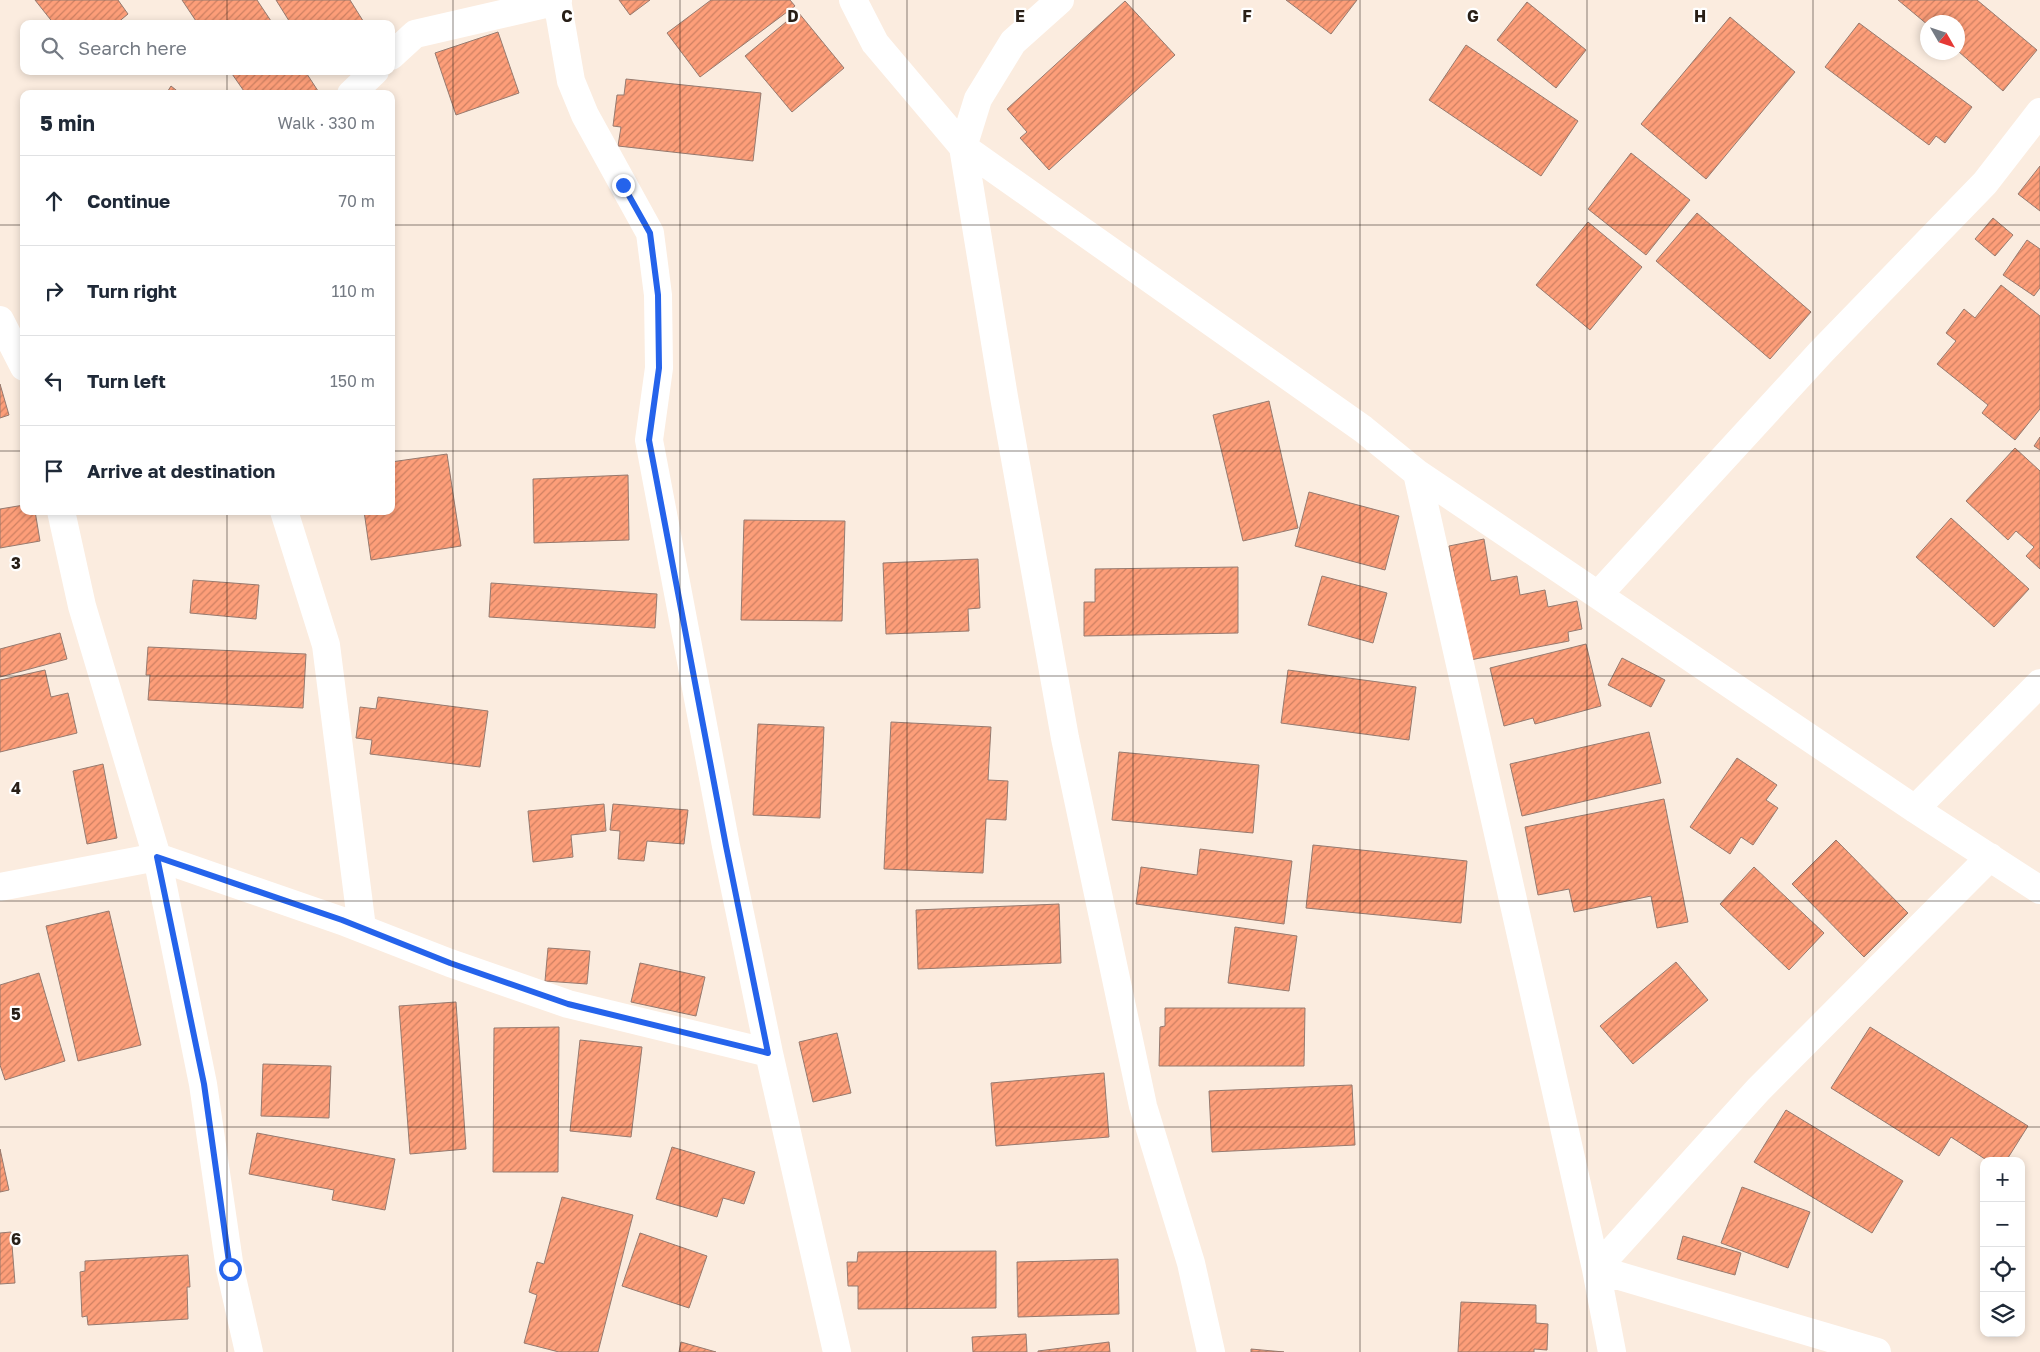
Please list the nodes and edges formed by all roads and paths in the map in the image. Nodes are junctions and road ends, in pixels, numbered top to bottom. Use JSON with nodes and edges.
{"nodes":[{"id":1,"x":853,"y":0,"type":"edge"},
{"id":2,"x":1060,"y":0,"type":"edge"},
{"id":3,"x":558,"y":1,"type":"edge"},
{"id":4,"x":395,"y":52,"type":"edge"},
{"id":5,"x":371,"y":75,"type":"edge"},
{"id":6,"x":355,"y":90,"type":"edge"},
{"id":7,"x":2040,"y":112,"type":"edge"},
{"id":8,"x":963,"y":148,"type":"junction"},
{"id":9,"x":0,"y":320,"type":"edge"},
{"id":10,"x":20,"y":359,"type":"edge"},
{"id":11,"x":1417,"y":473,"type":"junction"},
{"id":12,"x":62,"y":515,"type":"edge"},
{"id":13,"x":285,"y":515,"type":"edge"},
{"id":14,"x":1598,"y":595,"type":"junction"},
{"id":15,"x":2040,"y":683,"type":"edge"},
{"id":16,"x":1915,"y":809,"type":"junction"},
{"id":17,"x":157,"y":857,"type":"junction"},
{"id":18,"x":1990,"y":857,"type":"junction"},
{"id":19,"x":0,"y":887,"type":"edge"},
{"id":20,"x":2040,"y":890,"type":"edge"},
{"id":21,"x":362,"y":928,"type":"junction"},
{"id":22,"x":768,"y":1053,"type":"junction"},
{"id":23,"x":1596,"y":1269,"type":"junction"},
{"id":24,"x":249,"y":1352,"type":"edge"},
{"id":25,"x":837,"y":1352,"type":"edge"},
{"id":26,"x":1211,"y":1352,"type":"edge"},
{"id":27,"x":1612,"y":1352,"type":"edge"},
{"id":28,"x":1877,"y":1352,"type":"edge"}],
"edges":[{"from":1,"to":8,"type":"street"},
{"from":2,"to":8,"type":"street"},
{"from":3,"to":4,"type":"street"},
{"from":3,"to":22,"type":"street"},
{"from":5,"to":6,"type":"street"},
{"from":7,"to":14,"type":"street"},
{"from":8,"to":11,"type":"street"},
{"from":8,"to":26,"type":"street"},
{"from":9,"to":10,"type":"street"},
{"from":11,"to":14,"type":"street"},
{"from":11,"to":23,"type":"street"},
{"from":12,"to":17,"type":"street"},
{"from":13,"to":21,"type":"street"},
{"from":14,"to":16,"type":"street"},
{"from":15,"to":16,"type":"street"},
{"from":16,"to":18,"type":"street"},
{"from":17,"to":19,"type":"street"},
{"from":17,"to":21,"type":"street"},
{"from":17,"to":24,"type":"street"},
{"from":18,"to":20,"type":"street"},
{"from":18,"to":23,"type":"street"},
{"from":21,"to":22,"type":"street"},
{"from":22,"to":25,"type":"street"},
{"from":23,"to":27,"type":"street"},
{"from":23,"to":28,"type":"street"}]}
